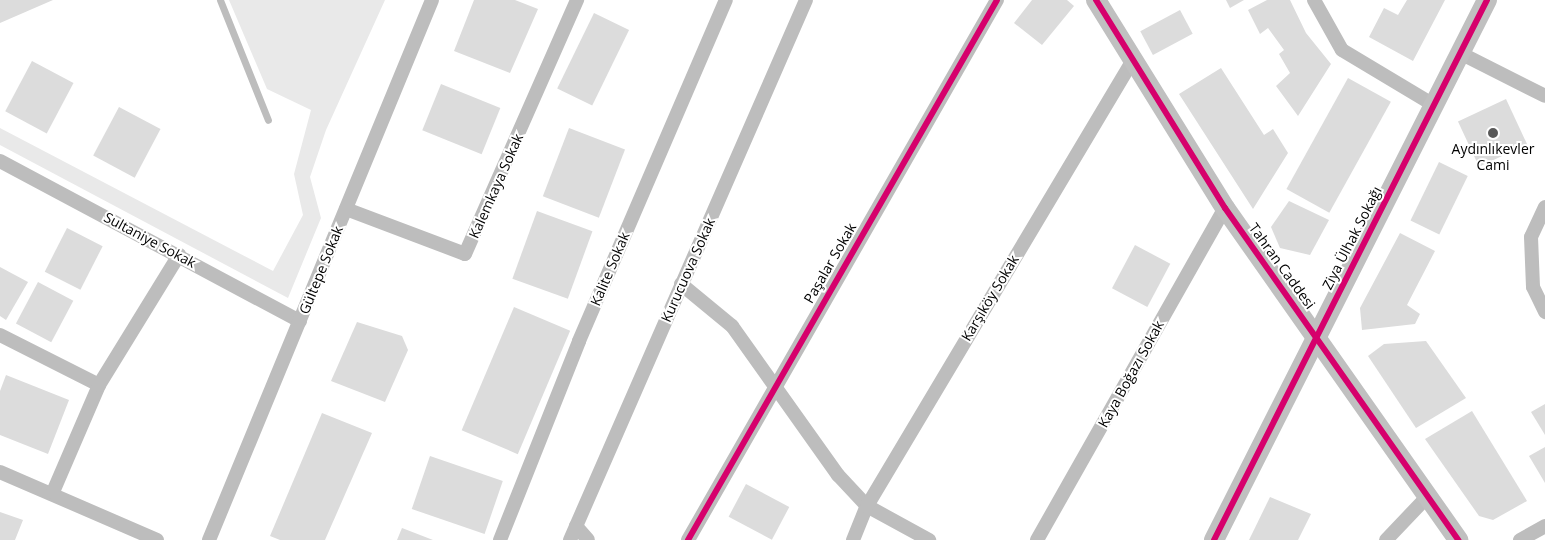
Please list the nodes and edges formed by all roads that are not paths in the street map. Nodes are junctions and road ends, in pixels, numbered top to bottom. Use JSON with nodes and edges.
{"nodes":[{"id":1,"x":220,"y":0,"type":"edge"},
{"id":2,"x":432,"y":0,"type":"edge"},
{"id":3,"x":578,"y":0,"type":"edge"},
{"id":4,"x":726,"y":0,"type":"edge"},
{"id":5,"x":806,"y":0,"type":"edge"},
{"id":6,"x":997,"y":0,"type":"edge"},
{"id":7,"x":1096,"y":0,"type":"edge"},
{"id":8,"x":1314,"y":0,"type":"edge"},
{"id":9,"x":1487,"y":0,"type":"edge"},
{"id":10,"x":1460,"y":54,"type":"junction"},
{"id":11,"x":1133,"y":60,"type":"junction"},
{"id":12,"x":1545,"y":96,"type":"edge"},
{"id":13,"x":1434,"y":105,"type":"junction"},
{"id":14,"x":268,"y":120,"type":"dead end"},
{"id":15,"x":0,"y":161,"type":"edge"},
{"id":16,"x":1545,"y":207,"type":"edge"},
{"id":17,"x":1225,"y":208,"type":"junction"},
{"id":18,"x":346,"y":209,"type":"junction"},
{"id":19,"x":179,"y":255,"type":"junction"},
{"id":20,"x":682,"y":284,"type":"junction"},
{"id":21,"x":1545,"y":312,"type":"edge"},
{"id":22,"x":300,"y":321,"type":"junction"},
{"id":23,"x":0,"y":334,"type":"edge"},
{"id":24,"x":1317,"y":336,"type":"junction"},
{"id":25,"x":773,"y":384,"type":"junction"},
{"id":26,"x":99,"y":385,"type":"junction"},
{"id":27,"x":0,"y":472,"type":"edge"},
{"id":28,"x":53,"y":492,"type":"junction"},
{"id":29,"x":1427,"y":497,"type":"junction"},
{"id":30,"x":867,"y":506,"type":"junction"},
{"id":31,"x":576,"y":526,"type":"junction"},
{"id":32,"x":1545,"y":526,"type":"edge"},
{"id":33,"x":157,"y":540,"type":"edge"},
{"id":34,"x":209,"y":540,"type":"edge"},
{"id":35,"x":500,"y":540,"type":"edge"},
{"id":36,"x":570,"y":540,"type":"edge"},
{"id":37,"x":588,"y":540,"type":"edge"},
{"id":38,"x":688,"y":540,"type":"edge"},
{"id":39,"x":854,"y":540,"type":"edge"},
{"id":40,"x":928,"y":540,"type":"edge"},
{"id":41,"x":1037,"y":540,"type":"edge"},
{"id":42,"x":1214,"y":540,"type":"edge"},
{"id":43,"x":1386,"y":540,"type":"edge"},
{"id":44,"x":1458,"y":540,"type":"edge"},
{"id":45,"x":1520,"y":540,"type":"edge"}],
"edges":[{"from":1,"to":14,"type":"lane"},
{"from":2,"to":18,"type":"street","name":"Gültepe Sokak"},
{"from":3,"to":18,"type":"street","name":"Kalemkaya Sokak"},
{"from":4,"to":35,"type":"street","name":"Kalite Sokak"},
{"from":5,"to":20,"type":"street","name":"Kurucuova Sokak"},
{"from":6,"to":25,"type":"street","name":"Paşalar Sokak"},
{"from":7,"to":11,"type":"street","name":"Tahran Caddesi"},
{"from":8,"to":13,"type":"street"},
{"from":9,"to":10,"type":"street","name":"Ziya Ülhak Sokağı"},
{"from":10,"to":12,"type":"street"},
{"from":10,"to":13,"type":"street","name":"Ziya Ülhak Sokağı"},
{"from":11,"to":17,"type":"street","name":"Tahran Caddesi"},
{"from":11,"to":30,"type":"street","name":"Karşıköy Sokak"},
{"from":13,"to":24,"type":"street","name":"Ziya Ülhak Sokağı"},
{"from":15,"to":19,"type":"street","name":"Sultaniye Sokak"},
{"from":16,"to":21,"type":"street"},
{"from":17,"to":24,"type":"street","name":"Tahran Caddesi"},
{"from":17,"to":41,"type":"street","name":"Kaya Boğazı Sokak"},
{"from":18,"to":22,"type":"street","name":"Gültepe Sokak"},
{"from":19,"to":22,"type":"street","name":"Sultaniye Sokak"},
{"from":19,"to":26,"type":"street"},
{"from":20,"to":25,"type":"street"},
{"from":20,"to":31,"type":"street","name":"Kurucuova Sokak"},
{"from":22,"to":34,"type":"street","name":"Gültepe Sokak"},
{"from":23,"to":26,"type":"street"},
{"from":24,"to":29,"type":"street","name":"Tahran Caddesi"},
{"from":24,"to":42,"type":"street","name":"Ziya Ülhak Sokağı"},
{"from":25,"to":30,"type":"street"},
{"from":25,"to":38,"type":"street","name":"Paşalar Sokak"},
{"from":26,"to":28,"type":"street"},
{"from":27,"to":28,"type":"street"},
{"from":28,"to":33,"type":"street"},
{"from":29,"to":43,"type":"street"},
{"from":29,"to":44,"type":"street","name":"Tahran Caddesi"},
{"from":30,"to":39,"type":"street","name":"Karşıköy Sokak"},
{"from":30,"to":40,"type":"street"},
{"from":31,"to":36,"type":"street","name":"Kurucuova Sokak"},
{"from":31,"to":37,"type":"street"},
{"from":32,"to":45,"type":"street"}]}
